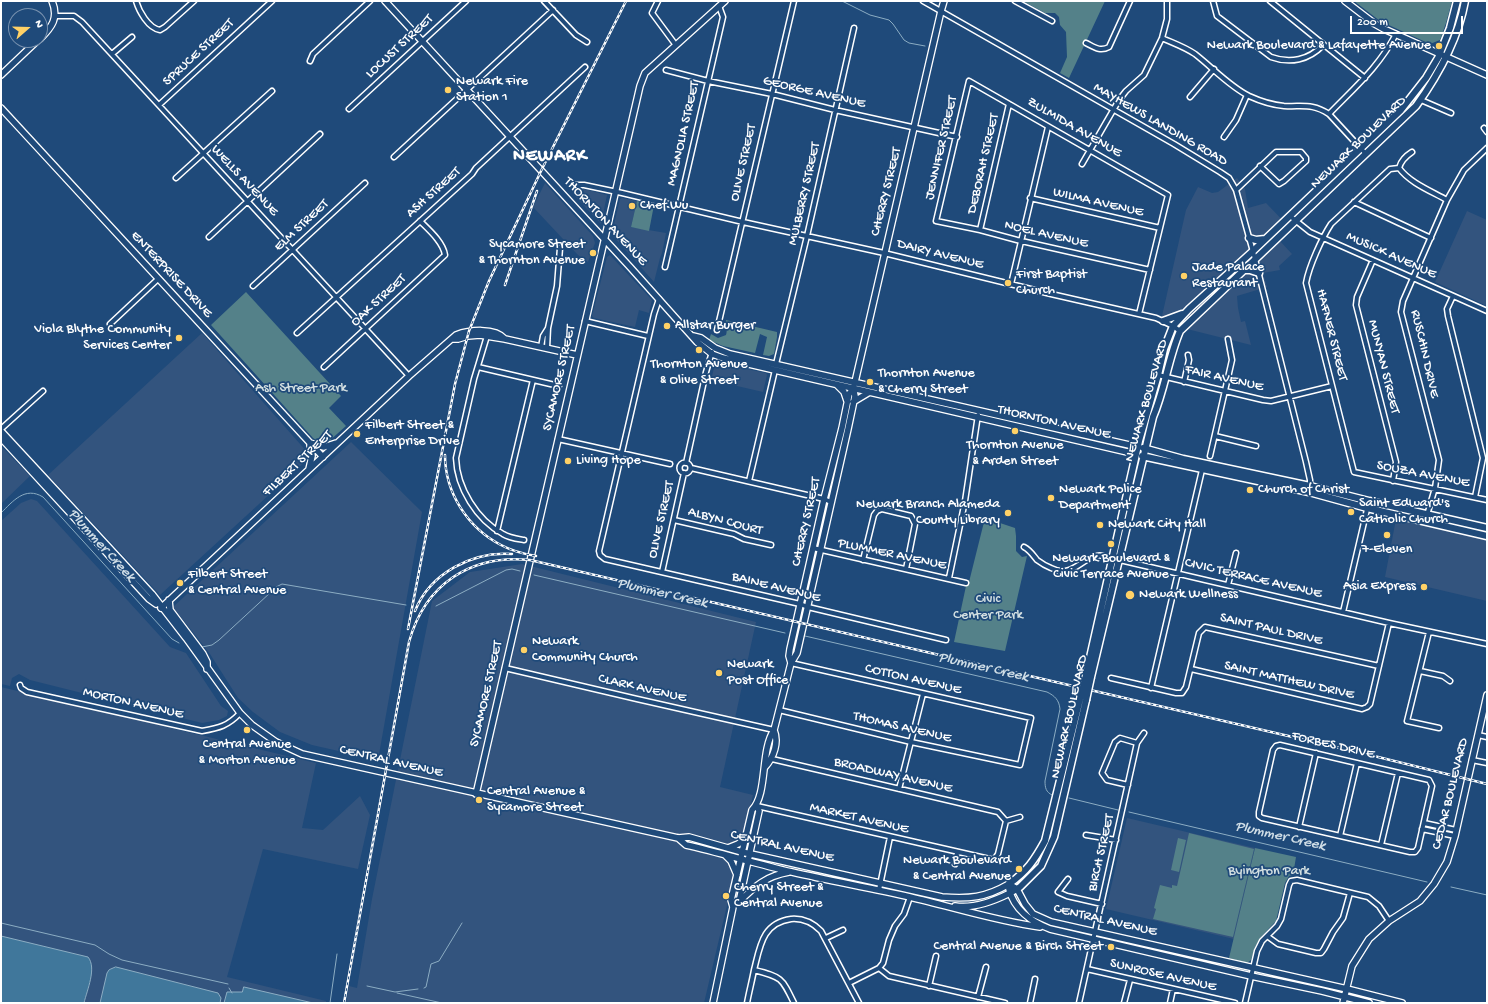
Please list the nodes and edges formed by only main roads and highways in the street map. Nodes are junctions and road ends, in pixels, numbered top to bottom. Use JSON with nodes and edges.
{"nodes":[{"id":1,"x":1457,"y":1,"type":"edge"},
{"id":2,"x":1465,"y":1,"type":"edge"},
{"id":3,"x":1292,"y":218,"type":"junction"},
{"id":4,"x":1249,"y":238,"type":"road end"},
{"id":5,"x":1266,"y":239,"type":"junction"},
{"id":6,"x":1243,"y":270,"type":"junction"},
{"id":7,"x":1259,"y":273,"type":"road end"},
{"id":8,"x":1186,"y":312,"type":"junction"},
{"id":9,"x":1164,"y":321,"type":"road end"},
{"id":10,"x":1138,"y":447,"type":"junction"},
{"id":11,"x":1146,"y":449,"type":"junction"},
{"id":12,"x":1136,"y":454,"type":"junction"},
{"id":13,"x":1144,"y":457,"type":"junction"},
{"id":14,"x":1310,"y":489,"type":"junction"},
{"id":15,"x":1487,"y":528,"type":"edge"},
{"id":16,"x":1487,"y":536,"type":"edge"},
{"id":17,"x":1088,"y":676,"type":"junction"},
{"id":18,"x":1083,"y":699,"type":"junction"},
{"id":19,"x":1009,"y":884,"type":"road end"},
{"id":20,"x":1010,"y":893,"type":"road end"}],
"edges":[{"from":1,"to":3,"type":"main road","name":"NEWARK BOULEVARD"},
{"from":2,"to":3,"type":"main road","name":"NEWARK BOULEVARD"},
{"from":3,"to":5,"type":"main road","name":"NEWARK BOULEVARD"},
{"from":3,"to":6,"type":"main road","name":"NEWARK BOULEVARD"},
{"from":4,"to":5,"type":"main road"},
{"from":5,"to":8,"type":"main road","name":"NEWARK BOULEVARD"},
{"from":6,"to":7,"type":"main road"},
{"from":6,"to":11,"type":"main road","name":"NEWARK BOULEVARD"},
{"from":8,"to":9,"type":"main road"},
{"from":8,"to":10,"type":"main road","name":"NEWARK BOULEVARD"},
{"from":10,"to":11,"type":"main road","name":"THORNTON AVENUE"},
{"from":10,"to":12,"type":"main road","name":"NEWARK BOULEVARD"},
{"from":11,"to":13,"type":"main road","name":"NEWARK BOULEVARD"},
{"from":11,"to":14,"type":"main road","name":"THORNTON AVENUE"},
{"from":12,"to":13,"type":"main road","name":"THORNTON AVENUE"},
{"from":12,"to":17,"type":"main road","name":"NEWARK BOULEVARD"},
{"from":13,"to":14,"type":"main road","name":"THORNTON AVENUE"},
{"from":13,"to":17,"type":"main road","name":"NEWARK BOULEVARD"},
{"from":14,"to":15,"type":"main road","name":"THORNTON AVENUE"},
{"from":14,"to":16,"type":"main road","name":"THORNTON AVENUE"},
{"from":17,"to":18,"type":"main road","name":"NEWARK BOULEVARD","bridge":true},
{"from":18,"to":19,"type":"main road","name":"NEWARK BOULEVARD"},
{"from":18,"to":20,"type":"main road","name":"NEWARK BOULEVARD"}]}
